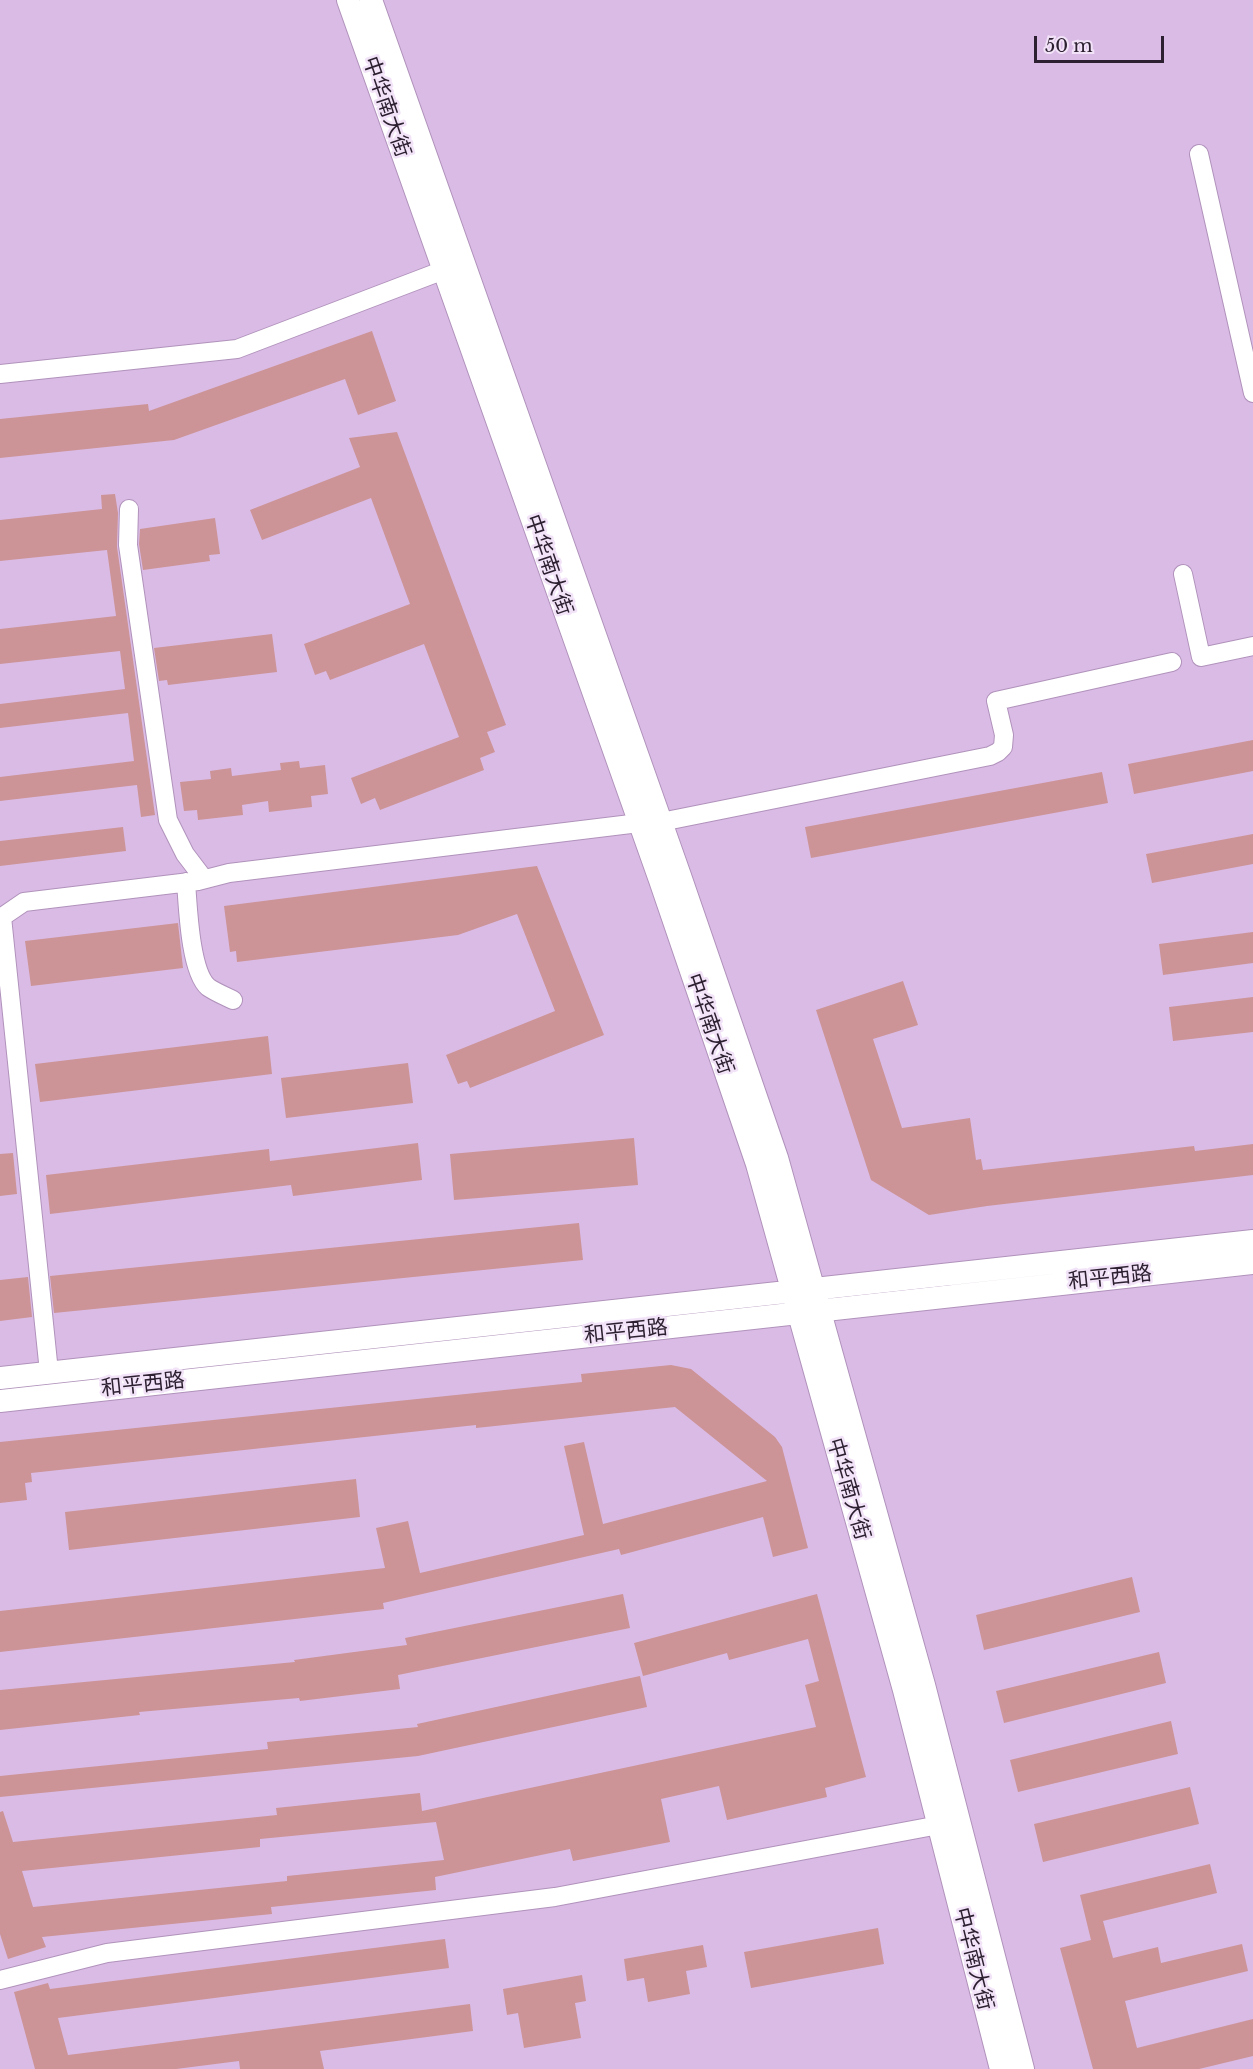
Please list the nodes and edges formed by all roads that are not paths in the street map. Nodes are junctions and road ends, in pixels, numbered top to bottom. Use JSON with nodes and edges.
{"nodes":[{"id":1,"x":348,"y":0,"type":"edge"},
{"id":2,"x":371,"y":0,"type":"edge"},
{"id":3,"x":1199,"y":154,"type":"dead end"},
{"id":4,"x":444,"y":270,"type":"junction"},
{"id":5,"x":0,"y":374,"type":"edge"},
{"id":6,"x":1253,"y":393,"type":"edge"},
{"id":7,"x":129,"y":509,"type":"dead end"},
{"id":8,"x":1183,"y":574,"type":"dead end"},
{"id":9,"x":1253,"y":646,"type":"edge"},
{"id":10,"x":1172,"y":662,"type":"dead end"},
{"id":11,"x":650,"y":822,"type":"junction"},
{"id":12,"x":195,"y":881,"type":"junction"},
{"id":13,"x":233,"y":1000,"type":"dead end"},
{"id":14,"x":1253,"y":1241,"type":"edge"},
{"id":15,"x":1253,"y":1263,"type":"edge"},
{"id":16,"x":806,"y":1301,"type":"junction"},
{"id":17,"x":49,"y":1372,"type":"junction"},
{"id":18,"x":0,"y":1378,"type":"edge"},
{"id":19,"x":0,"y":1401,"type":"edge"},
{"id":20,"x":939,"y":1825,"type":"junction"},
{"id":21,"x":0,"y":1980,"type":"edge"},
{"id":22,"x":1001,"y":2069,"type":"edge"},
{"id":23,"x":1023,"y":2069,"type":"edge"}],
"edges":[{"from":1,"to":4,"type":"main road","name":"中华南大街"},
{"from":2,"to":11,"type":"main road","name":"中华南大街"},
{"from":3,"to":6,"type":"street"},
{"from":4,"to":5,"type":"street"},
{"from":4,"to":11,"type":"main road","name":"中华南大街"},
{"from":7,"to":12,"type":"street"},
{"from":8,"to":9,"type":"street"},
{"from":10,"to":11,"type":"street"},
{"from":11,"to":12,"type":"street"},
{"from":11,"to":16,"type":"main road","name":"中华南大街"},
{"from":12,"to":13,"type":"street"},
{"from":12,"to":17,"type":"street"},
{"from":14,"to":16,"type":"main road","name":"和平西路"},
{"from":15,"to":16,"type":"main road","name":"和平西路"},
{"from":16,"to":17,"type":"main road","name":"和平西路"},
{"from":16,"to":19,"type":"main road","name":"和平西路"},
{"from":16,"to":20,"type":"main road","name":"中华南大街"},
{"from":16,"to":23,"type":"main road","name":"中华南大街"},
{"from":17,"to":18,"type":"main road","name":"和平西路"},
{"from":20,"to":21,"type":"street"},
{"from":20,"to":22,"type":"main road","name":"中华南大街"}]}
